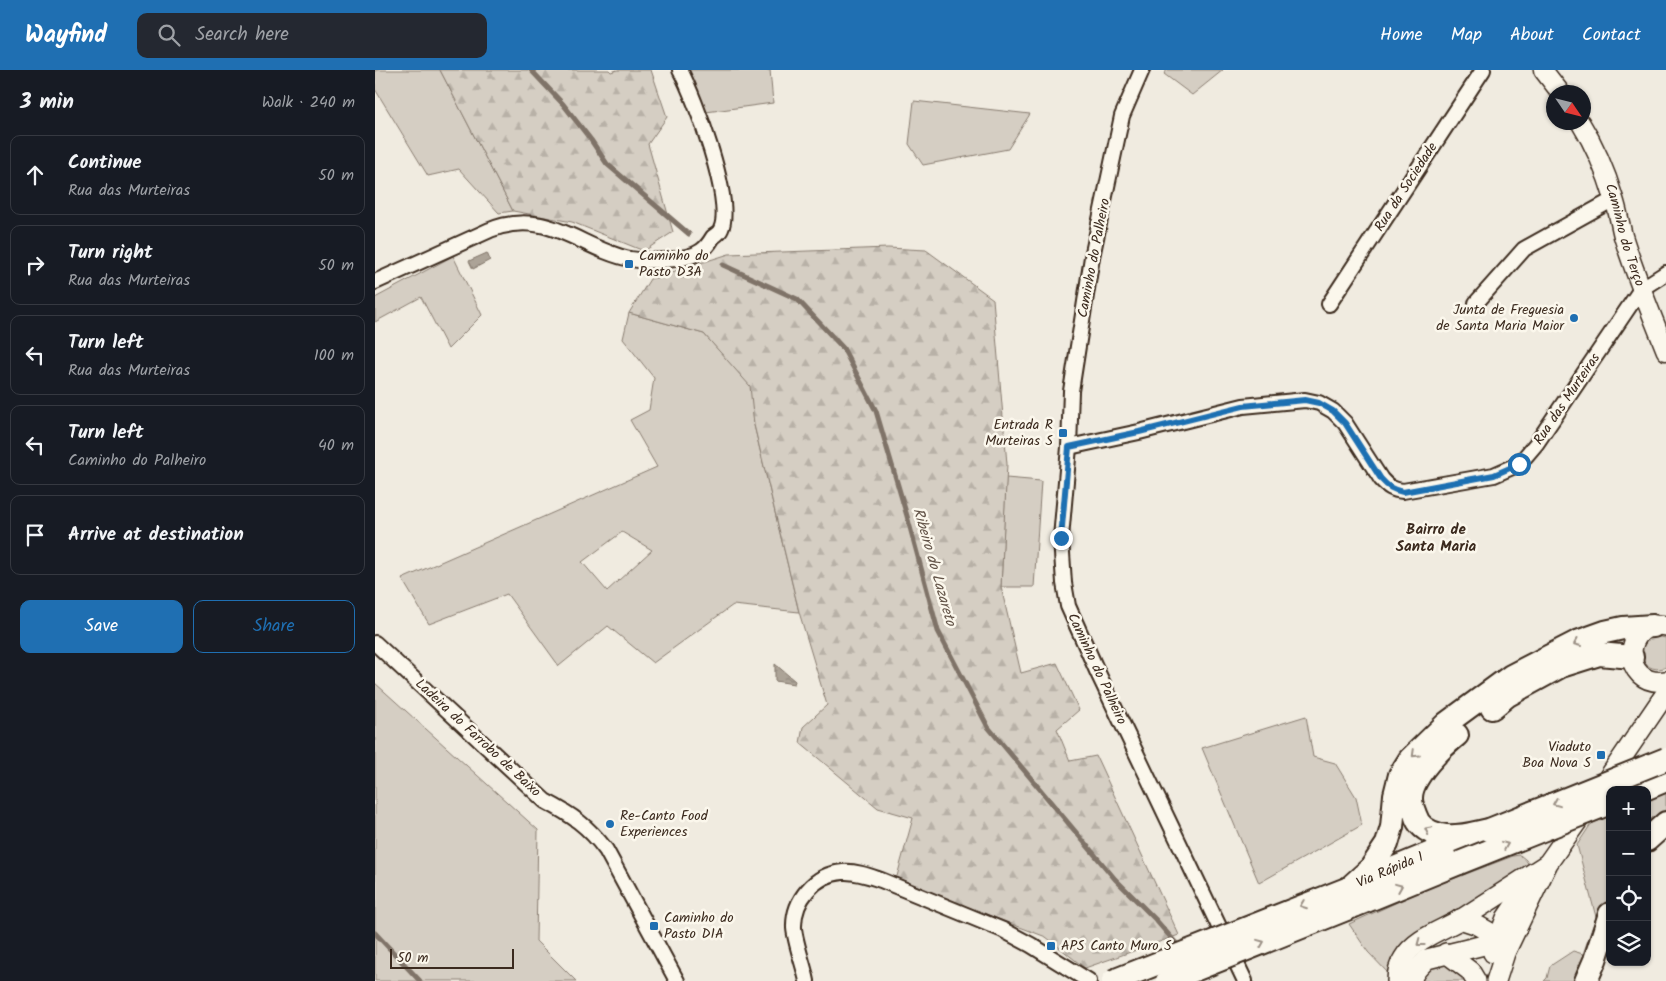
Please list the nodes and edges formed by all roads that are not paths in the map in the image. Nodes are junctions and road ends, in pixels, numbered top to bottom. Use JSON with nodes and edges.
{"nodes":[{"id":1,"x":680,"y":70,"type":"edge"},
{"id":2,"x":1142,"y":70,"type":"edge"},
{"id":3,"x":1483,"y":70,"type":"edge"},
{"id":4,"x":1543,"y":70,"type":"edge"},
{"id":5,"x":1555,"y":85,"type":"edge"},
{"id":6,"x":1585,"y":130,"type":"edge"},
{"id":7,"x":1614,"y":199,"type":"junction"},
{"id":8,"x":1666,"y":273,"type":"edge"},
{"id":9,"x":375,"y":282,"type":"edge"},
{"id":10,"x":1641,"y":289,"type":"junction"},
{"id":11,"x":1476,"y":303,"type":"dead end"},
{"id":12,"x":1329,"y":304,"type":"dead end"},
{"id":13,"x":1666,"y":351,"type":"edge"},
{"id":14,"x":1069,"y":447,"type":"junction"},
{"id":15,"x":1659,"y":626,"type":"edge"},
{"id":16,"x":375,"y":643,"type":"edge"},
{"id":17,"x":1626,"y":656,"type":"junction"},
{"id":18,"x":1657,"y":680,"type":"edge"},
{"id":19,"x":1666,"y":693,"type":"edge"},
{"id":20,"x":1650,"y":719,"type":"junction"},
{"id":21,"x":1666,"y":758,"type":"edge"},
{"id":22,"x":1666,"y":780,"type":"edge"},
{"id":23,"x":1651,"y":786,"type":"edge"},
{"id":24,"x":1403,"y":796,"type":"junction"},
{"id":25,"x":1606,"y":805,"type":"edge"},
{"id":26,"x":1666,"y":823,"type":"edge"},
{"id":27,"x":1651,"y":836,"type":"edge"},
{"id":28,"x":1465,"y":837,"type":"junction"},
{"id":29,"x":1548,"y":863,"type":"junction"},
{"id":30,"x":1351,"y":896,"type":"junction"},
{"id":31,"x":1460,"y":920,"type":"junction"},
{"id":32,"x":1608,"y":921,"type":"edge"},
{"id":33,"x":1500,"y":943,"type":"junction"},
{"id":34,"x":1445,"y":953,"type":"junction"},
{"id":35,"x":1595,"y":960,"type":"junction"},
{"id":36,"x":677,"y":981,"type":"edge"},
{"id":37,"x":807,"y":981,"type":"edge"},
{"id":38,"x":1089,"y":981,"type":"edge"},
{"id":39,"x":1113,"y":981,"type":"edge"},
{"id":40,"x":1167,"y":981,"type":"edge"},
{"id":41,"x":1245,"y":981,"type":"edge"},
{"id":42,"x":1397,"y":981,"type":"edge"},
{"id":43,"x":1412,"y":981,"type":"edge"},
{"id":44,"x":1477,"y":981,"type":"edge"},
{"id":45,"x":1488,"y":981,"type":"edge"},
{"id":46,"x":1496,"y":981,"type":"edge"},
{"id":47,"x":1586,"y":981,"type":"edge"},
{"id":48,"x":1606,"y":981,"type":"edge"}],
"edges":[{"from":1,"to":9,"type":"street"},
{"from":2,"to":14,"type":"street","name":"Caminho do Palheiro"},
{"from":3,"to":12,"type":"street","name":"Rua da Sociedade"},
{"from":4,"to":5,"type":"street"},
{"from":6,"to":7,"type":"street","name":"Caminho do Terço"},
{"from":7,"to":10,"type":"street","name":"Caminho do Terço"},
{"from":7,"to":11,"type":"street"},
{"from":8,"to":10,"type":"street","name":"Rua das Murteiras"},
{"from":10,"to":13,"type":"street","name":"Caminho do Terço"},
{"from":10,"to":14,"type":"street","name":"Rua das Murteiras"},
{"from":14,"to":41,"type":"street","name":"Caminho do Palheiro"},
{"from":15,"to":17,"type":"main road"},
{"from":15,"to":24,"type":"highway","one_way":true},
{"from":16,"to":36,"type":"street","name":"Ladeira do Farrobo de Baixo"},
{"from":17,"to":18,"type":"main road"},
{"from":17,"to":24,"type":"highway"},
{"from":18,"to":20,"type":"main road"},
{"from":19,"to":20,"type":"main road"},
{"from":20,"to":29,"type":"main road"},
{"from":21,"to":28,"type":"highway","one_way":true,"bridge":true},
{"from":22,"to":23,"type":"highway"},
{"from":28,"to":24,"type":"highway","one_way":true},
{"from":24,"to":30,"type":"highway"},
{"from":30,"to":25,"type":"highway","name":"Via Rápida 1","one_way":true,"bridge":true},
{"from":26,"to":27,"type":"highway"},
{"from":28,"to":30,"type":"highway","name":"Via Rápida 1"},
{"from":29,"to":31,"type":"main road"},
{"from":29,"to":33,"type":"main road"},
{"from":29,"to":33,"type":"main road"},
{"from":30,"to":39,"type":"highway","name":"Via Rápida 1","one_way":true,"bridge":true},
{"from":40,"to":30,"type":"highway","name":"Via Rápida 1","one_way":true,"bridge":true},
{"from":31,"to":33,"type":"main road"},
{"from":31,"to":42,"type":"main road","one_way":true},
{"from":32,"to":35,"type":"highway"},
{"from":33,"to":34,"type":"main road"},
{"from":33,"to":45,"type":"main road"},
{"from":33,"to":46,"type":"main road"},
{"from":34,"to":43,"type":"main road"},
{"from":34,"to":44,"type":"main road"},
{"from":35,"to":47,"type":"highway"},
{"from":35,"to":48,"type":"highway"},
{"from":37,"to":38,"type":"street"}]}
